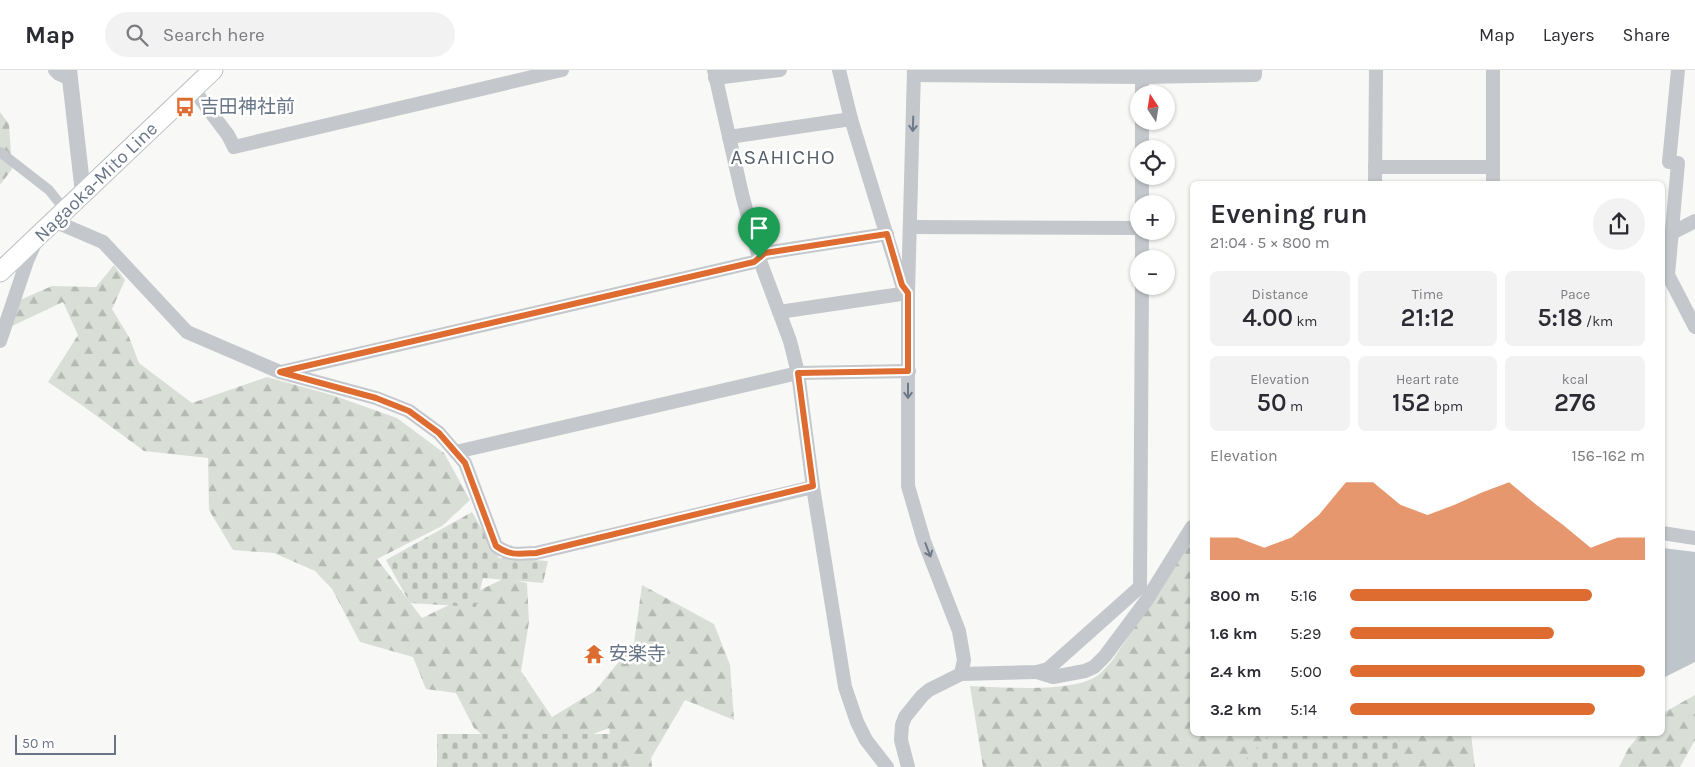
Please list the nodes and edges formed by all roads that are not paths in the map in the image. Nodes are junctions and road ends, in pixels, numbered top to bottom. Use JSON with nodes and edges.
{"nodes":[{"id":1,"x":55,"y":70,"type":"edge"},
{"id":2,"x":213,"y":70,"type":"edge"},
{"id":3,"x":562,"y":70,"type":"edge"},
{"id":4,"x":780,"y":70,"type":"edge"},
{"id":5,"x":840,"y":70,"type":"edge"},
{"id":6,"x":1255,"y":70,"type":"edge"},
{"id":7,"x":1376,"y":70,"type":"edge"},
{"id":8,"x":1493,"y":70,"type":"edge"},
{"id":9,"x":1678,"y":70,"type":"edge"},
{"id":10,"x":914,"y":72,"type":"edge"},
{"id":11,"x":70,"y":74,"type":"edge"},
{"id":12,"x":714,"y":74,"type":"edge"},
{"id":13,"x":1142,"y":76,"type":"junction"},
{"id":14,"x":1142,"y":85,"type":"edge"},
{"id":15,"x":193,"y":89,"type":"junction"},
{"id":16,"x":851,"y":119,"type":"junction"},
{"id":17,"x":729,"y":137,"type":"junction"},
{"id":18,"x":0,"y":152,"type":"edge"},
{"id":19,"x":1493,"y":167,"type":"junction"},
{"id":20,"x":1375,"y":168,"type":"junction"},
{"id":21,"x":1374,"y":181,"type":"edge"},
{"id":22,"x":1493,"y":181,"type":"edge"},
{"id":23,"x":83,"y":193,"type":"junction"},
{"id":24,"x":60,"y":216,"type":"junction"},
{"id":25,"x":1695,"y":221,"type":"edge"},
{"id":26,"x":910,"y":227,"type":"junction"},
{"id":27,"x":1130,"y":228,"type":"edge"},
{"id":28,"x":1672,"y":232,"type":"junction"},
{"id":29,"x":887,"y":234,"type":"junction"},
{"id":30,"x":39,"y":236,"type":"junction"},
{"id":31,"x":759,"y":258,"type":"junction"},
{"id":32,"x":0,"y":272,"type":"edge"},
{"id":33,"x":908,"y":293,"type":"junction"},
{"id":34,"x":1142,"y":295,"type":"edge"},
{"id":35,"x":779,"y":312,"type":"junction"},
{"id":36,"x":1695,"y":326,"type":"edge"},
{"id":37,"x":0,"y":341,"type":"edge"},
{"id":38,"x":908,"y":371,"type":"junction"},
{"id":39,"x":280,"y":372,"type":"junction"},
{"id":40,"x":798,"y":373,"type":"junction"},
{"id":41,"x":456,"y":452,"type":"junction"},
{"id":42,"x":813,"y":486,"type":"junction"},
{"id":43,"x":1190,"y":530,"type":"edge"},
{"id":44,"x":1665,"y":533,"type":"edge"},
{"id":45,"x":1695,"y":538,"type":"edge"},
{"id":46,"x":1038,"y":672,"type":"junction"},
{"id":47,"x":960,"y":674,"type":"junction"},
{"id":48,"x":887,"y":767,"type":"edge"},
{"id":49,"x":908,"y":767,"type":"edge"}],
"edges":[{"from":1,"to":11,"type":"street"},
{"from":2,"to":15,"type":"main road","name":"Nagaoka-Mito Line"},
{"from":3,"to":15,"type":"street"},
{"from":4,"to":12,"type":"street"},
{"from":5,"to":16,"type":"street"},
{"from":6,"to":13,"type":"street"},
{"from":7,"to":20,"type":"street"},
{"from":8,"to":19,"type":"street"},
{"from":9,"to":28,"type":"street"},
{"from":10,"to":13,"type":"street"},
{"from":10,"to":26,"type":"street","one_way":true},
{"from":11,"to":23,"type":"street"},
{"from":12,"to":17,"type":"street"},
{"from":13,"to":14,"type":"street"},
{"from":15,"to":23,"type":"main road","name":"Nagaoka-Mito Line"},
{"from":16,"to":17,"type":"street"},
{"from":16,"to":29,"type":"street"},
{"from":17,"to":31,"type":"street"},
{"from":18,"to":24,"type":"street"},
{"from":19,"to":20,"type":"street"},
{"from":19,"to":22,"type":"street"},
{"from":20,"to":21,"type":"street"},
{"from":23,"to":24,"type":"main road","name":"Nagaoka-Mito Line"},
{"from":24,"to":30,"type":"main road","name":"Nagaoka-Mito Line"},
{"from":24,"to":39,"type":"street"},
{"from":25,"to":28,"type":"street"},
{"from":26,"to":27,"type":"street"},
{"from":26,"to":33,"type":"street"},
{"from":28,"to":36,"type":"street"},
{"from":29,"to":31,"type":"street"},
{"from":29,"to":33,"type":"street"},
{"from":30,"to":32,"type":"main road","name":"Nagaoka-Mito Line"},
{"from":30,"to":37,"type":"street"},
{"from":31,"to":35,"type":"street"},
{"from":31,"to":39,"type":"street"},
{"from":33,"to":35,"type":"street"},
{"from":33,"to":38,"type":"street"},
{"from":34,"to":46,"type":"street"},
{"from":35,"to":40,"type":"street"},
{"from":38,"to":40,"type":"street"},
{"from":38,"to":47,"type":"street","one_way":true},
{"from":39,"to":41,"type":"street"},
{"from":40,"to":41,"type":"street"},
{"from":40,"to":42,"type":"street"},
{"from":41,"to":42,"type":"street"},
{"from":42,"to":48,"type":"street"},
{"from":43,"to":46,"type":"street"},
{"from":44,"to":45,"type":"street"},
{"from":46,"to":47,"type":"street"},
{"from":47,"to":49,"type":"street"}]}
